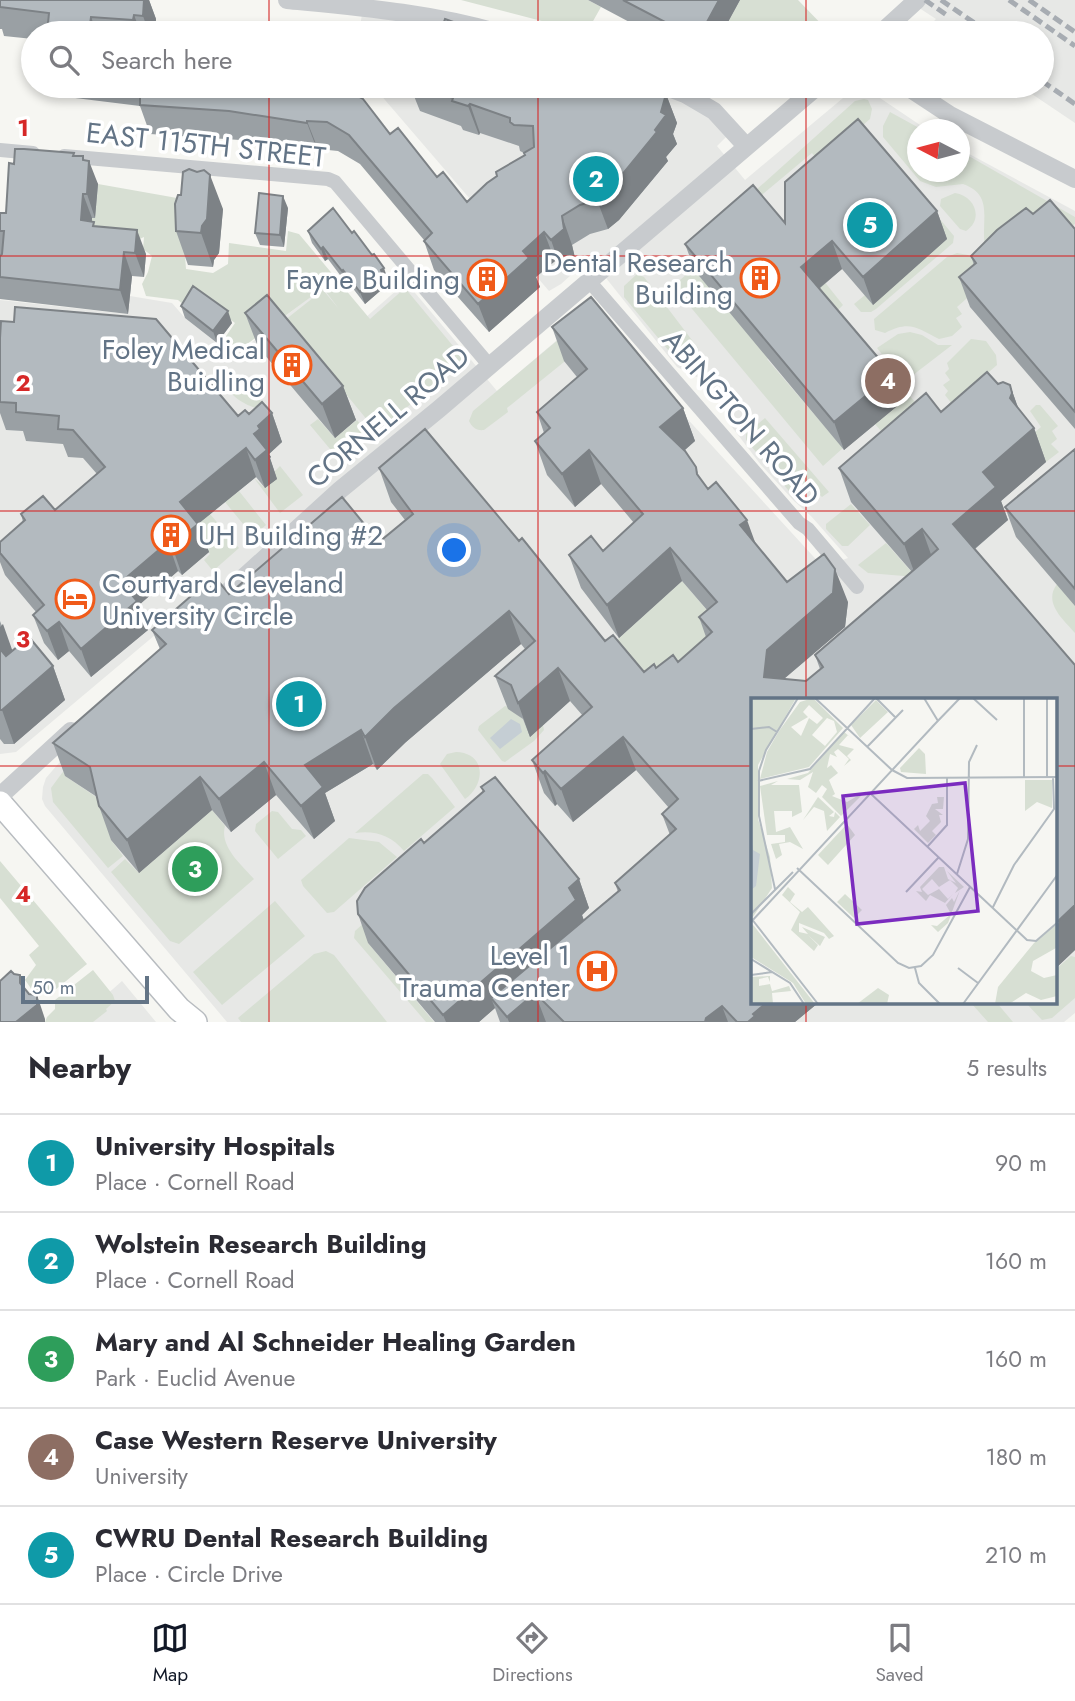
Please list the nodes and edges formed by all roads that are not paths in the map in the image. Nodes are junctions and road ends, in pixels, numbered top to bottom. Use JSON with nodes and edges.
{"nodes":[{"id":1,"x":287,"y":0,"type":"edge"},
{"id":2,"x":911,"y":6,"type":"edge"},
{"id":3,"x":446,"y":21,"type":"edge"},
{"id":4,"x":894,"y":21,"type":"edge"},
{"id":5,"x":692,"y":98,"type":"edge"},
{"id":6,"x":804,"y":98,"type":"edge"},
{"id":7,"x":923,"y":98,"type":"edge"},
{"id":8,"x":746,"y":146,"type":"junction"},
{"id":9,"x":0,"y":150,"type":"edge"},
{"id":10,"x":1075,"y":179,"type":"edge"},
{"id":11,"x":589,"y":281,"type":"junction"},
{"id":12,"x":489,"y":365,"type":"junction"},
{"id":13,"x":858,"y":587,"type":"dead end"},
{"id":14,"x":197,"y":619,"type":"edge"},
{"id":15,"x":87,"y":716,"type":"edge"},
{"id":16,"x":0,"y":796,"type":"edge"},
{"id":17,"x":0,"y":803,"type":"edge"},
{"id":18,"x":187,"y":1018,"type":"edge"}],
"edges":[{"from":1,"to":3,"type":"street"},
{"from":2,"to":4,"type":"street"},
{"from":5,"to":8,"type":"street"},
{"from":6,"to":8,"type":"street","name":"CORNELL ROAD"},
{"from":7,"to":10,"type":"street"},
{"from":8,"to":11,"type":"street","name":"CORNELL ROAD"},
{"from":9,"to":12,"type":"street","name":"EAST 115TH STREET"},
{"from":11,"to":12,"type":"street","name":"CORNELL ROAD"},
{"from":11,"to":13,"type":"street","name":"ABINGTON ROAD"},
{"from":12,"to":14,"type":"street","name":"CORNELL ROAD"},
{"from":15,"to":16,"type":"street"},
{"from":17,"to":18,"type":"main road"}]}
